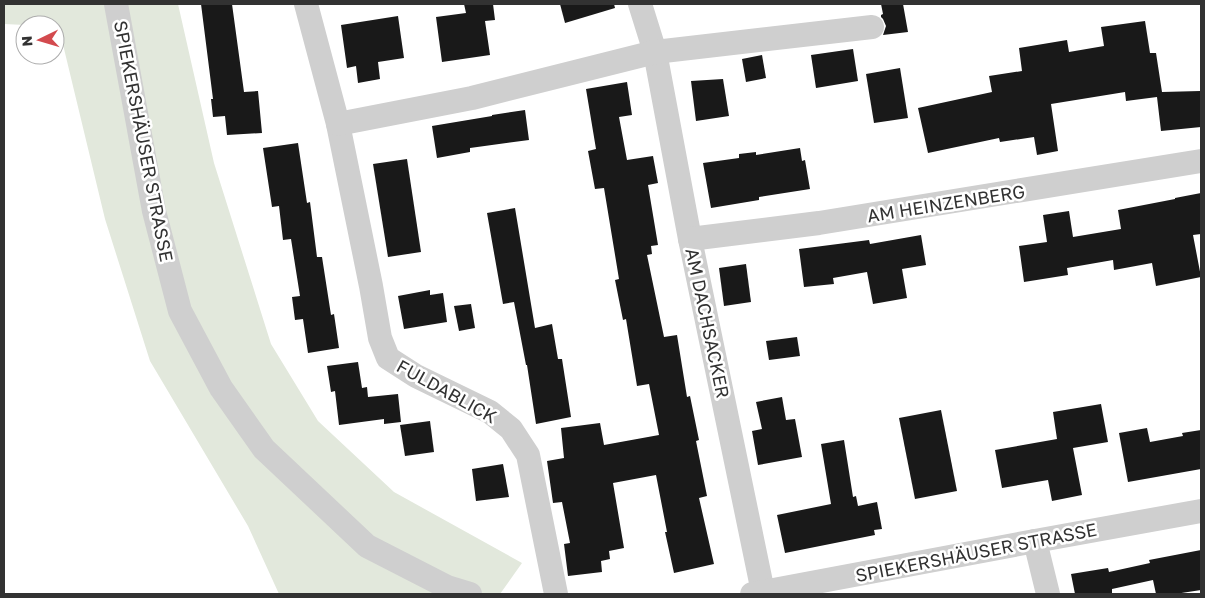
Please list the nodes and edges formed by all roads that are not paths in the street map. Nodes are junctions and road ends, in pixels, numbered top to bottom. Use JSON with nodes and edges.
{"nodes":[{"id":1,"x":116,"y":4,"type":"edge"},
{"id":2,"x":306,"y":4,"type":"edge"},
{"id":3,"x":640,"y":4,"type":"edge"},
{"id":4,"x":872,"y":27,"type":"dead end"},
{"id":5,"x":655,"y":52,"type":"junction"},
{"id":6,"x":338,"y":124,"type":"junction"},
{"id":7,"x":1201,"y":161,"type":"edge"},
{"id":8,"x":690,"y":240,"type":"junction"},
{"id":9,"x":1201,"y":511,"type":"edge"},
{"id":10,"x":1035,"y":541,"type":"junction"},
{"id":11,"x":758,"y":593,"type":"edge"},
{"id":12,"x":470,"y":594,"type":"edge"},
{"id":13,"x":556,"y":594,"type":"edge"},
{"id":14,"x":1048,"y":594,"type":"edge"}],
"edges":[{"from":1,"to":12,"type":"street","name":"SPIEKERSHÄUSER STRASSE"},
{"from":2,"to":6,"type":"street","name":"FULDABLICK"},
{"from":3,"to":5,"type":"street","name":"AM DACHSACKER"},
{"from":4,"to":5,"type":"street"},
{"from":5,"to":6,"type":"street"},
{"from":5,"to":8,"type":"street","name":"AM DACHSACKER"},
{"from":6,"to":13,"type":"street","name":"FULDABLICK"},
{"from":7,"to":8,"type":"street","name":"AM HEINZENBERG"},
{"from":8,"to":11,"type":"street","name":"AM DACHSACKER"},
{"from":9,"to":10,"type":"street","name":"SPIEKERSHÄUSER STRASSE"},
{"from":10,"to":11,"type":"street","name":"SPIEKERSHÄUSER STRASSE"},
{"from":10,"to":14,"type":"street"}]}
